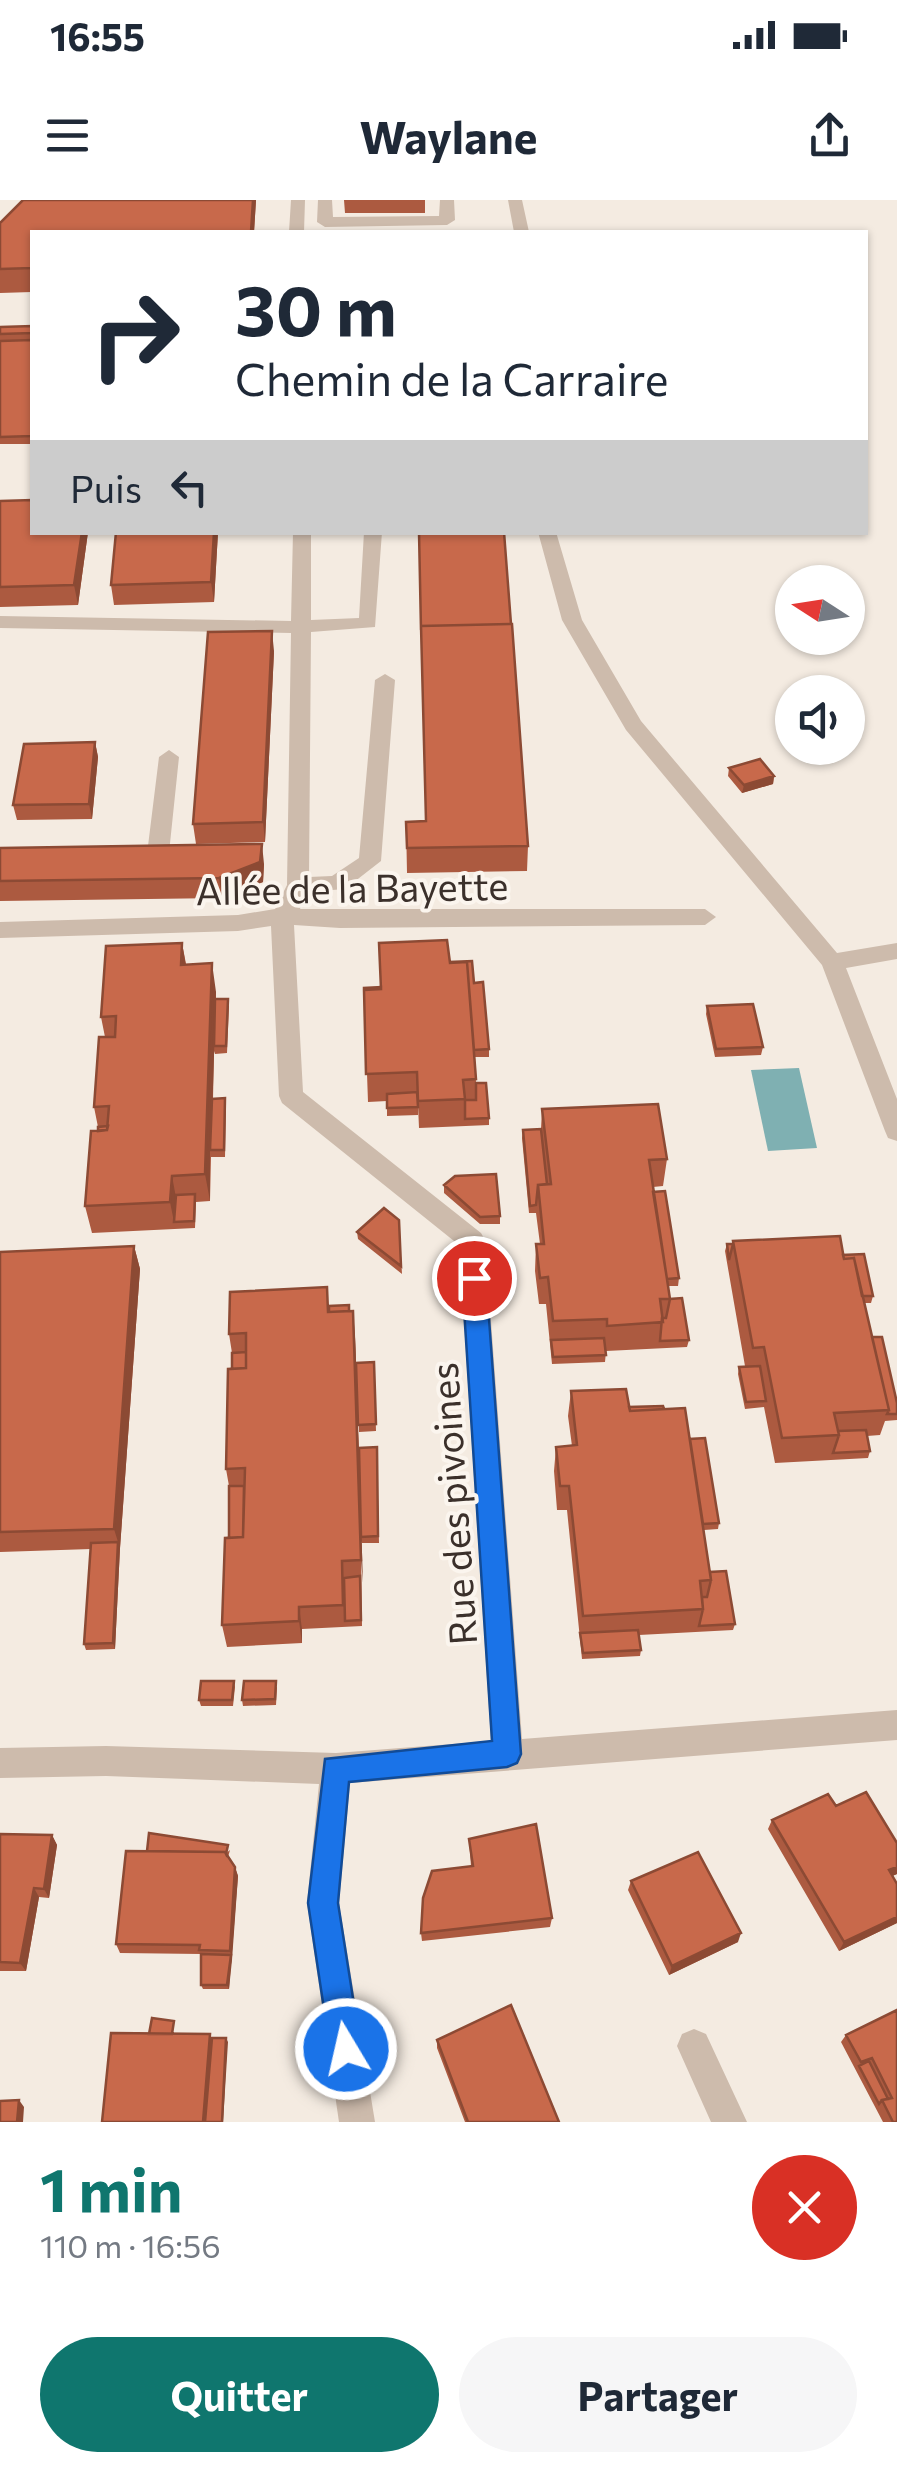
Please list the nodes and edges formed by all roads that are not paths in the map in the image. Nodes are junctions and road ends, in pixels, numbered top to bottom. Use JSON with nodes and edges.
{"nodes":[{"id":1,"x":298,"y":200,"type":"edge"},
{"id":2,"x":325,"y":200,"type":"edge"},
{"id":3,"x":447,"y":200,"type":"edge"},
{"id":4,"x":515,"y":200,"type":"edge"},
{"id":5,"x":298,"y":230,"type":"edge"},
{"id":6,"x":522,"y":230,"type":"edge"},
{"id":7,"x":302,"y":535,"type":"edge"},
{"id":8,"x":373,"y":535,"type":"edge"},
{"id":9,"x":548,"y":535,"type":"edge"},
{"id":10,"x":0,"y":622,"type":"edge"},
{"id":11,"x":301,"y":627,"type":"junction"},
{"id":12,"x":384,"y":680,"type":"dead end"},
{"id":13,"x":170,"y":757,"type":"dead end"},
{"id":14,"x":118,"y":854,"type":"edge"},
{"id":15,"x":298,"y":885,"type":"junction"},
{"id":16,"x":282,"y":916,"type":"junction"},
{"id":17,"x":705,"y":917,"type":"dead end"},
{"id":18,"x":0,"y":930,"type":"edge"},
{"id":19,"x":897,"y":951,"type":"edge"},
{"id":20,"x":832,"y":962,"type":"junction"},
{"id":21,"x":897,"y":1131,"type":"edge"},
{"id":22,"x":897,"y":1726,"type":"edge"},
{"id":23,"x":507,"y":1754,"type":"junction"},
{"id":24,"x":0,"y":1763,"type":"edge"},
{"id":25,"x":336,"y":1769,"type":"junction"},
{"id":26,"x":694,"y":2046,"type":"dead end"},
{"id":27,"x":357,"y":2122,"type":"edge"},
{"id":28,"x":728,"y":2122,"type":"edge"}],
"edges":[{"from":1,"to":5,"type":"street"},
{"from":2,"to":3,"type":"street"},
{"from":4,"to":6,"type":"street"},
{"from":7,"to":11,"type":"street"},
{"from":8,"to":11,"type":"street"},
{"from":9,"to":20,"type":"street"},
{"from":10,"to":11,"type":"street"},
{"from":11,"to":15,"type":"street"},
{"from":12,"to":15,"type":"street"},
{"from":13,"to":14,"type":"street"},
{"from":15,"to":16,"type":"street"},
{"from":16,"to":17,"type":"street","name":"Allée de la Bayette"},
{"from":16,"to":18,"type":"street","name":"Allée de la Bayette"},
{"from":16,"to":23,"type":"street","name":"Rue des pivoines"},
{"from":19,"to":20,"type":"street"},
{"from":20,"to":21,"type":"street"},
{"from":22,"to":23,"type":"street"},
{"from":23,"to":25,"type":"street"},
{"from":24,"to":25,"type":"street"},
{"from":25,"to":27,"type":"street"},
{"from":26,"to":28,"type":"street"}]}
